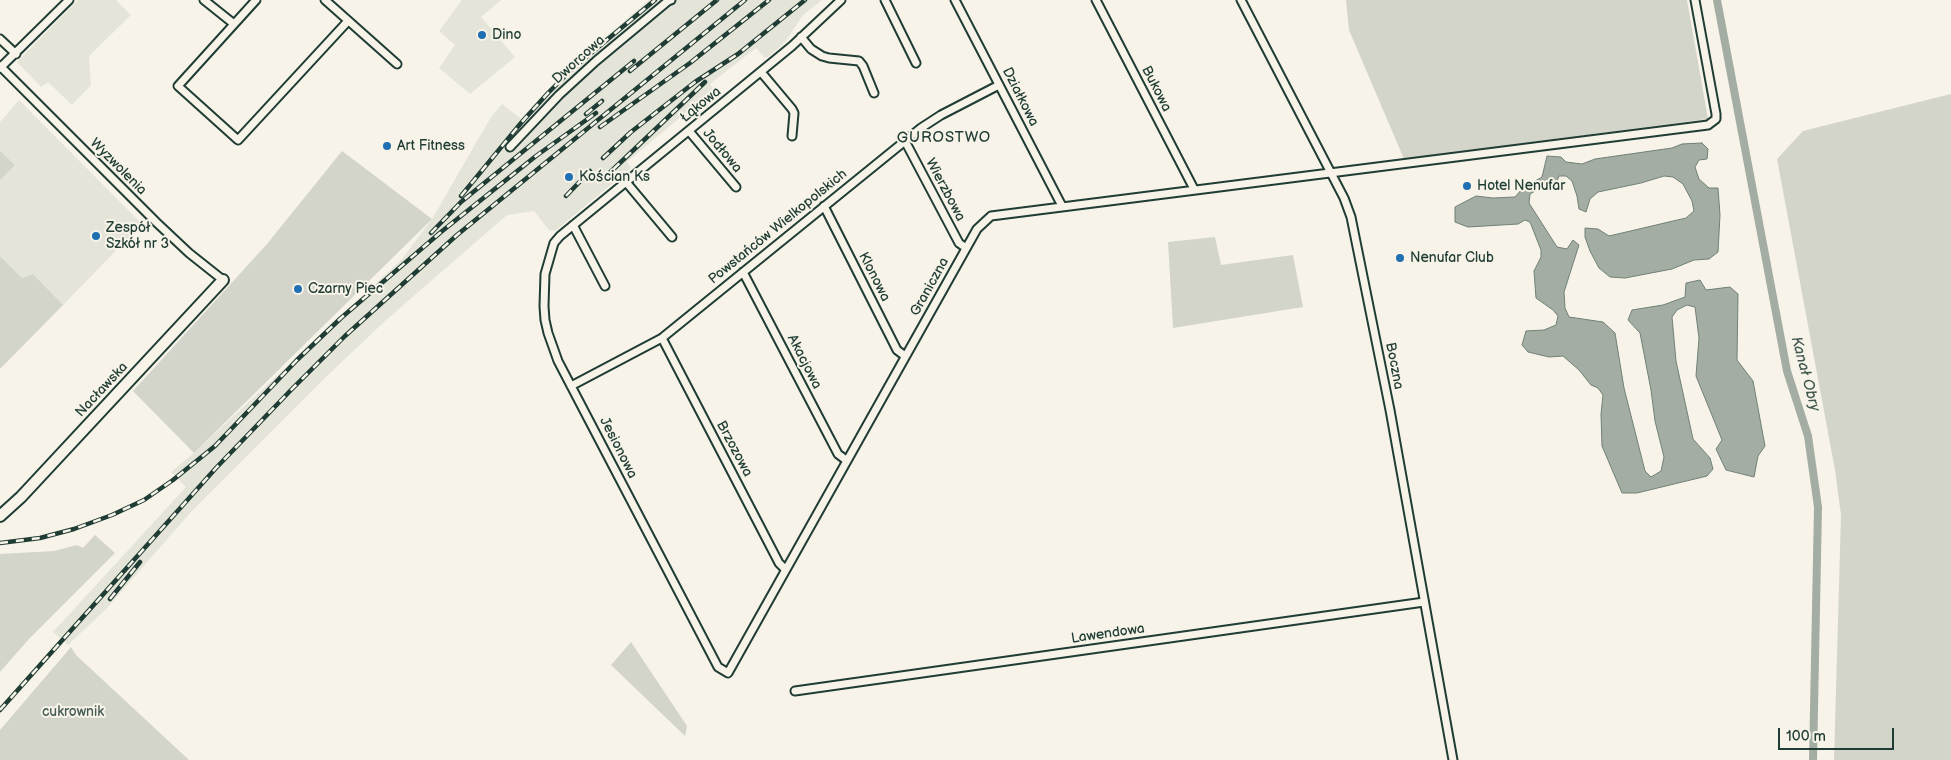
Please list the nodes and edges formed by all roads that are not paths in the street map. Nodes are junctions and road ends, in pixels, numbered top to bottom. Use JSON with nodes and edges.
{"nodes":[{"id":1,"x":69,"y":0,"type":"edge"},
{"id":2,"x":204,"y":0,"type":"edge"},
{"id":3,"x":256,"y":0,"type":"edge"},
{"id":4,"x":325,"y":0,"type":"edge"},
{"id":5,"x":671,"y":0,"type":"edge"},
{"id":6,"x":841,"y":0,"type":"edge"},
{"id":7,"x":885,"y":0,"type":"edge"},
{"id":8,"x":955,"y":0,"type":"edge"},
{"id":9,"x":1096,"y":0,"type":"edge"},
{"id":10,"x":1241,"y":0,"type":"edge"},
{"id":11,"x":1695,"y":0,"type":"edge"},
{"id":12,"x":348,"y":21,"type":"junction"},
{"id":13,"x":234,"y":24,"type":"junction"},
{"id":14,"x":801,"y":37,"type":"junction"},
{"id":15,"x":0,"y":39,"type":"edge"},
{"id":16,"x":16,"y":54,"type":"junction"},
{"id":17,"x":916,"y":62,"type":"dead end"},
{"id":18,"x":397,"y":64,"type":"dead end"},
{"id":19,"x":0,"y":67,"type":"edge"},
{"id":20,"x":761,"y":72,"type":"junction"},
{"id":21,"x":999,"y":85,"type":"junction"},
{"id":22,"x":874,"y":93,"type":"dead end"},
{"id":23,"x":689,"y":131,"type":"junction"},
{"id":24,"x":792,"y":136,"type":"dead end"},
{"id":25,"x":905,"y":141,"type":"junction"},
{"id":26,"x":510,"y":147,"type":"dead end"},
{"id":27,"x":1330,"y":172,"type":"junction"},
{"id":28,"x":626,"y":182,"type":"junction"},
{"id":29,"x":736,"y":187,"type":"dead end"},
{"id":30,"x":1194,"y":189,"type":"junction"},
{"id":31,"x":824,"y":206,"type":"junction"},
{"id":32,"x":1062,"y":206,"type":"junction"},
{"id":33,"x":573,"y":225,"type":"junction"},
{"id":34,"x":672,"y":237,"type":"dead end"},
{"id":35,"x":966,"y":248,"type":"junction"},
{"id":36,"x":743,"y":272,"type":"junction"},
{"id":37,"x":223,"y":280,"type":"joint"},
{"id":38,"x":605,"y":286,"type":"dead end"},
{"id":39,"x":662,"y":338,"type":"junction"},
{"id":40,"x":905,"y":356,"type":"junction"},
{"id":41,"x":571,"y":386,"type":"junction"},
{"id":42,"x":846,"y":460,"type":"junction"},
{"id":43,"x":0,"y":516,"type":"edge"},
{"id":44,"x":785,"y":569,"type":"junction"},
{"id":45,"x":1424,"y":602,"type":"junction"},
{"id":46,"x":728,"y":673,"type":"joint"},
{"id":47,"x":794,"y":691,"type":"dead end"},
{"id":48,"x":1454,"y":760,"type":"edge"}],
"edges":[{"from":1,"to":16,"type":"street"},
{"from":2,"to":13,"type":"street"},
{"from":3,"to":13,"type":"street"},
{"from":4,"to":12,"type":"street"},
{"from":5,"to":26,"type":"street","name":"Dworcowa"},
{"from":6,"to":14,"type":"street","name":"Łąkowa"},
{"from":7,"to":17,"type":"street"},
{"from":8,"to":21,"type":"street","name":"Działkowa"},
{"from":9,"to":30,"type":"street","name":"Bukowa"},
{"from":10,"to":27,"type":"street","name":"Boczna"},
{"from":11,"to":27,"type":"street","name":"Graniczna"},
{"from":12,"to":13,"type":"street"},
{"from":12,"to":18,"type":"street"},
{"from":14,"to":20,"type":"street","name":"Łąkowa"},
{"from":14,"to":22,"type":"street"},
{"from":15,"to":16,"type":"street"},
{"from":16,"to":19,"type":"street"},
{"from":19,"to":37,"type":"street","name":"Wyzwolenia"},
{"from":20,"to":23,"type":"street","name":"Łąkowa"},
{"from":20,"to":24,"type":"street"},
{"from":21,"to":25,"type":"street","name":"Powstańców Wielkopolskich"},
{"from":21,"to":32,"type":"street","name":"Działkowa"},
{"from":23,"to":28,"type":"street","name":"Łąkowa"},
{"from":23,"to":29,"type":"street","name":"Jodłowa"},
{"from":25,"to":31,"type":"street","name":"Powstańców Wielkopolskich"},
{"from":25,"to":35,"type":"street","name":"Wierzbowa"},
{"from":27,"to":30,"type":"street","name":"Graniczna"},
{"from":27,"to":45,"type":"street","name":"Boczna"},
{"from":28,"to":33,"type":"street","name":"Łąkowa"},
{"from":28,"to":34,"type":"street"},
{"from":30,"to":32,"type":"street","name":"Graniczna"},
{"from":31,"to":36,"type":"street","name":"Powstańców Wielkopolskich"},
{"from":31,"to":40,"type":"street","name":"Klonowa"},
{"from":32,"to":35,"type":"street","name":"Graniczna"},
{"from":33,"to":38,"type":"street"},
{"from":33,"to":41,"type":"street","name":"Jesionowa"},
{"from":35,"to":40,"type":"street","name":"Graniczna"},
{"from":36,"to":39,"type":"street","name":"Powstańców Wielkopolskich"},
{"from":36,"to":42,"type":"street","name":"Akacjowa"},
{"from":37,"to":43,"type":"street","name":"Nacławska"},
{"from":39,"to":41,"type":"street","name":"Powstańców Wielkopolskich"},
{"from":39,"to":44,"type":"street","name":"Brzozowa"},
{"from":40,"to":42,"type":"street","name":"Graniczna"},
{"from":41,"to":46,"type":"street","name":"Jesionowa"},
{"from":42,"to":44,"type":"street","name":"Graniczna"},
{"from":44,"to":46,"type":"street","name":"Graniczna"},
{"from":45,"to":47,"type":"street","name":"Lawendowa"},
{"from":45,"to":48,"type":"street","name":"Boczna"}]}
